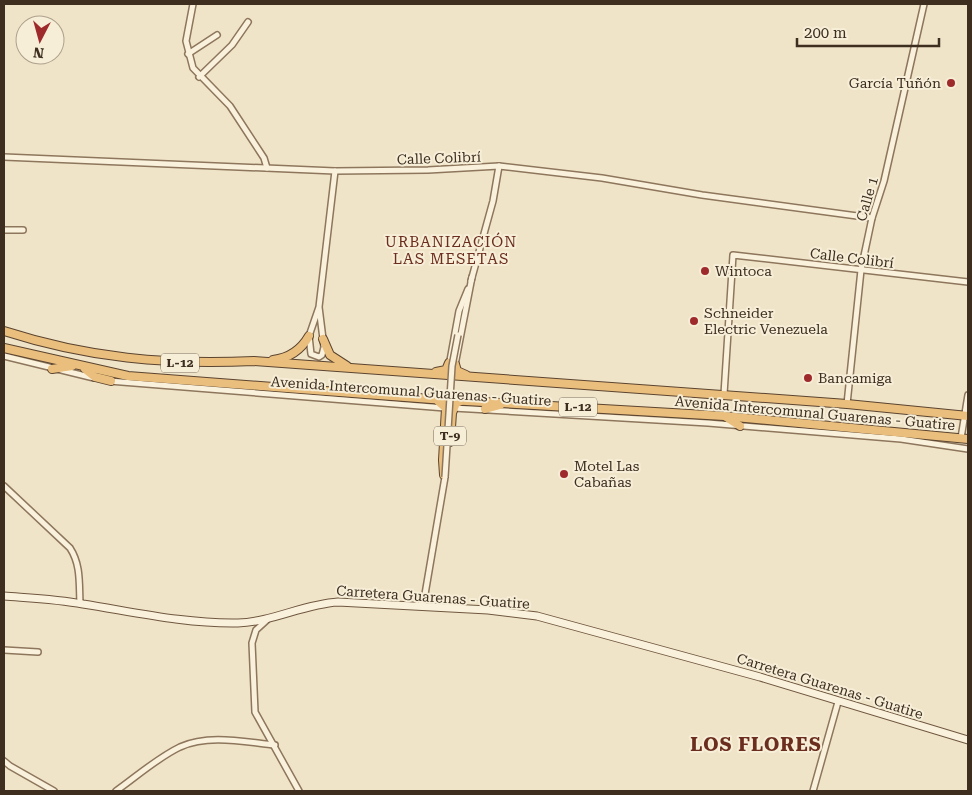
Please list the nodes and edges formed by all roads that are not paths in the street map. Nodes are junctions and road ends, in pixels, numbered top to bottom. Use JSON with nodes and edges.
{"nodes":[{"id":1,"x":193,"y":4,"type":"edge"},
{"id":2,"x":924,"y":4,"type":"edge"},
{"id":3,"x":248,"y":22,"type":"dead end"},
{"id":4,"x":217,"y":35,"type":"dead end"},
{"id":5,"x":188,"y":54,"type":"junction"},
{"id":6,"x":199,"y":77,"type":"junction"},
{"id":7,"x":4,"y":157,"type":"edge"},
{"id":8,"x":499,"y":166,"type":"junction"},
{"id":9,"x":267,"y":168,"type":"junction"},
{"id":10,"x":335,"y":171,"type":"junction"},
{"id":11,"x":872,"y":218,"type":"junction"},
{"id":12,"x":4,"y":230,"type":"edge"},
{"id":13,"x":23,"y":230,"type":"dead end"},
{"id":14,"x":861,"y":270,"type":"junction"},
{"id":15,"x":472,"y":278,"type":"junction"},
{"id":16,"x":968,"y":282,"type":"edge"},
{"id":17,"x":468,"y":289,"type":"junction"},
{"id":18,"x":319,"y":306,"type":"junction"},
{"id":19,"x":4,"y":331,"type":"edge"},
{"id":20,"x":309,"y":336,"type":"junction"},
{"id":21,"x":323,"y":339,"type":"junction"},
{"id":22,"x":4,"y":348,"type":"edge"},
{"id":23,"x":4,"y":357,"type":"edge"},
{"id":24,"x":254,"y":361,"type":"junction"},
{"id":25,"x":452,"y":363,"type":"junction"},
{"id":26,"x":74,"y":366,"type":"junction"},
{"id":27,"x":83,"y":367,"type":"junction"},
{"id":28,"x":359,"y":368,"type":"junction"},
{"id":29,"x":52,"y":369,"type":"junction"},
{"id":30,"x":424,"y":374,"type":"junction"},
{"id":31,"x":480,"y":377,"type":"junction"},
{"id":32,"x":111,"y":381,"type":"junction"},
{"id":33,"x":724,"y":394,"type":"junction"},
{"id":34,"x":968,"y":395,"type":"edge"},
{"id":35,"x":431,"y":399,"type":"junction"},
{"id":36,"x":463,"y":401,"type":"junction"},
{"id":37,"x":506,"y":403,"type":"junction"},
{"id":38,"x":847,"y":404,"type":"junction"},
{"id":39,"x":450,"y":408,"type":"junction"},
{"id":40,"x":485,"y":409,"type":"junction"},
{"id":41,"x":724,"y":416,"type":"junction"},
{"id":42,"x":966,"y":416,"type":"edge"},
{"id":43,"x":740,"y":426,"type":"junction"},
{"id":44,"x":964,"y":438,"type":"edge"},
{"id":45,"x":968,"y":449,"type":"edge"},
{"id":46,"x":445,"y":477,"type":"junction"},
{"id":47,"x":4,"y":486,"type":"edge"},
{"id":48,"x":4,"y":596,"type":"edge"},
{"id":49,"x":80,"y":603,"type":"junction"},
{"id":50,"x":423,"y":606,"type":"junction"},
{"id":51,"x":276,"y":615,"type":"junction"},
{"id":52,"x":4,"y":650,"type":"edge"},
{"id":53,"x":38,"y":652,"type":"dead end"},
{"id":54,"x":838,"y":702,"type":"junction"},
{"id":55,"x":968,"y":740,"type":"edge"},
{"id":56,"x":275,"y":745,"type":"junction"},
{"id":57,"x":4,"y":761,"type":"edge"},
{"id":58,"x":54,"y":791,"type":"edge"},
{"id":59,"x":116,"y":791,"type":"edge"},
{"id":60,"x":299,"y":791,"type":"edge"},
{"id":61,"x":813,"y":791,"type":"edge"}],
"edges":[{"from":1,"to":5,"type":"street"},
{"from":2,"to":11,"type":"street","name":"Calle 1"},
{"from":3,"to":6,"type":"street"},
{"from":4,"to":5,"type":"street"},
{"from":5,"to":6,"type":"street"},
{"from":6,"to":9,"type":"street"},
{"from":7,"to":9,"type":"street","name":"Calle Colibrí"},
{"from":8,"to":10,"type":"street","name":"Calle Colibrí"},
{"from":8,"to":11,"type":"street","name":"Calle Colibrí"},
{"from":8,"to":15,"type":"street"},
{"from":9,"to":10,"type":"street","name":"Calle Colibrí"},
{"from":10,"to":18,"type":"street"},
{"from":11,"to":14,"type":"street","name":"Calle 1"},
{"from":12,"to":13,"type":"street"},
{"from":14,"to":16,"type":"street","name":"Calle Colibrí"},
{"from":14,"to":33,"type":"street","name":"Calle Colibrí"},
{"from":14,"to":38,"type":"street","name":"Calle 1"},
{"from":15,"to":17,"type":"street"},
{"from":15,"to":25,"type":"street"},
{"from":17,"to":25,"type":"street"},
{"from":17,"to":46,"type":"street","bridge":true},
{"from":18,"to":20,"type":"street"},
{"from":18,"to":21,"type":"street"},
{"from":19,"to":24,"type":"highway","name":"Avenida Intercomunal Guarenas - Guatire","number":"L-12"},
{"from":20,"to":21,"type":"street"},
{"from":20,"to":24,"type":"highway"},
{"from":21,"to":28,"type":"highway"},
{"from":22,"to":26,"type":"highway","name":"Avenida Intercomunal Guarenas - Guatire","number":"L-12"},
{"from":23,"to":29,"type":"street","name":"Avenida Intercomunal Guarenas - Guatire","number":"L-12"},
{"from":24,"to":28,"type":"highway","name":"Avenida Intercomunal Guarenas - Guatire","number":"L-12"},
{"from":25,"to":30,"type":"highway"},
{"from":25,"to":31,"type":"highway"},
{"from":26,"to":27,"type":"highway","name":"Avenida Intercomunal Guarenas - Guatire","number":"L-12"},
{"from":26,"to":29,"type":"highway"},
{"from":27,"to":32,"type":"highway"},
{"from":27,"to":35,"type":"highway","name":"Avenida Intercomunal Guarenas - Guatire","number":"L-12"},
{"from":28,"to":30,"type":"highway","name":"Avenida Intercomunal Guarenas - Guatire","number":"L-12"},
{"from":29,"to":32,"type":"street","name":"Avenida Intercomunal Guarenas - Guatire","number":"L-12"},
{"from":30,"to":31,"type":"highway","name":"Avenida Intercomunal Guarenas - Guatire","number":"L-12"},
{"from":31,"to":33,"type":"highway","name":"Avenida Intercomunal Guarenas - Guatire","number":"L-12"},
{"from":32,"to":39,"type":"street","name":"Avenida Intercomunal Guarenas - Guatire","number":"L-12"},
{"from":33,"to":38,"type":"highway","name":"Avenida Intercomunal Guarenas - Guatire","number":"L-12"},
{"from":34,"to":42,"type":"street"},
{"from":35,"to":36,"type":"highway","name":"Avenida Intercomunal Guarenas - Guatire","number":"L-12"},
{"from":35,"to":39,"type":"highway"},
{"from":36,"to":37,"type":"highway","name":"Avenida Intercomunal Guarenas - Guatire","number":"L-12"},
{"from":36,"to":39,"type":"highway","number":"T-9"},
{"from":37,"to":40,"type":"highway"},
{"from":37,"to":41,"type":"highway","name":"Avenida Intercomunal Guarenas - Guatire","number":"L-12"},
{"from":38,"to":42,"type":"highway","name":"Avenida Intercomunal Guarenas - Guatire","number":"L-12"},
{"from":39,"to":40,"type":"street","name":"Avenida Intercomunal Guarenas - Guatire","number":"L-12"},
{"from":39,"to":46,"type":"highway","number":"T-9"},
{"from":40,"to":43,"type":"street","name":"Avenida Intercomunal Guarenas - Guatire","number":"L-12"},
{"from":41,"to":43,"type":"highway"},
{"from":41,"to":44,"type":"highway","name":"Avenida Intercomunal Guarenas - Guatire","number":"L-12"},
{"from":42,"to":44,"type":"street"},
{"from":43,"to":45,"type":"street","name":"Avenida Intercomunal Guarenas - Guatire","number":"L-12"},
{"from":46,"to":50,"type":"street"},
{"from":47,"to":49,"type":"street"},
{"from":48,"to":49,"type":"main road","name":"Carretera Guarenas - Guatire"},
{"from":49,"to":51,"type":"main road","name":"Carretera Guarenas - Guatire"},
{"from":50,"to":51,"type":"main road","name":"Carretera Guarenas - Guatire"},
{"from":50,"to":54,"type":"main road","name":"Carretera Guarenas - Guatire"},
{"from":51,"to":56,"type":"street"},
{"from":52,"to":53,"type":"street"},
{"from":54,"to":55,"type":"main road","name":"Carretera Guarenas - Guatire"},
{"from":54,"to":61,"type":"street"},
{"from":56,"to":59,"type":"street"},
{"from":56,"to":60,"type":"street"},
{"from":57,"to":58,"type":"street"}]}
